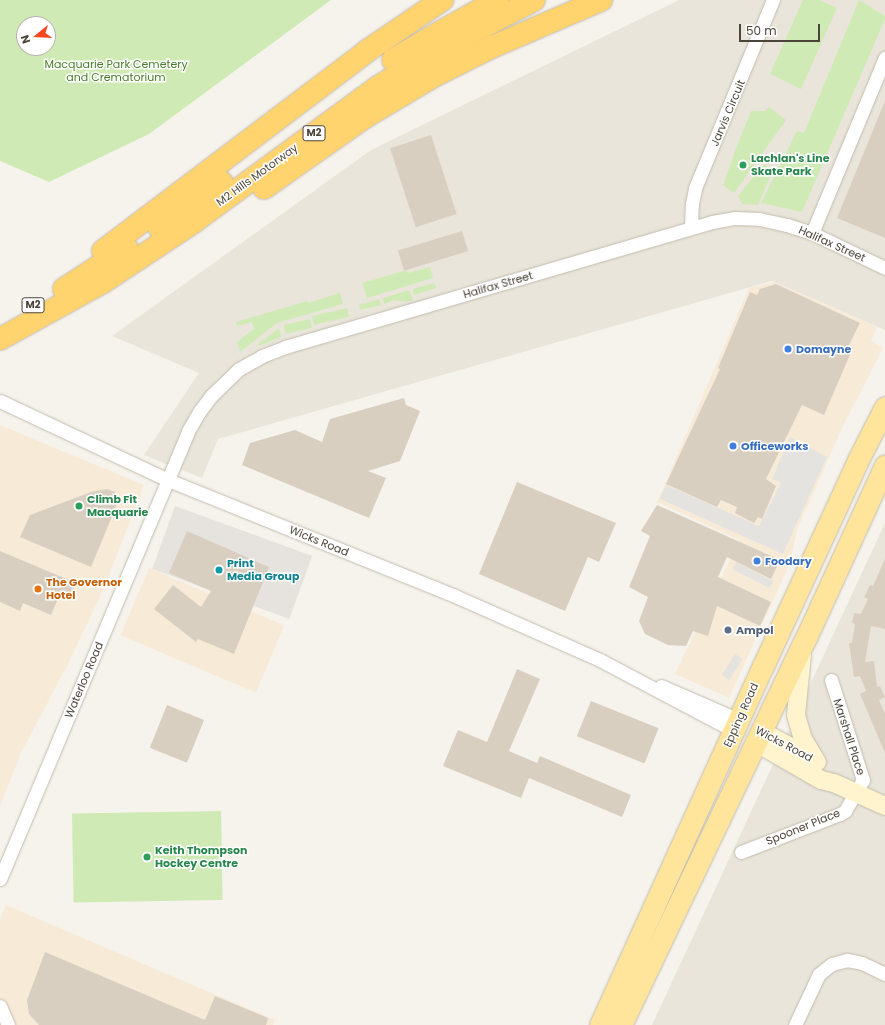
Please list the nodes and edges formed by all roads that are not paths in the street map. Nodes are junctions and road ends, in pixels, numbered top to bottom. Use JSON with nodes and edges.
{"nodes":[{"id":1,"x":442,"y":0,"type":"edge"},
{"id":2,"x":498,"y":0,"type":"edge"},
{"id":3,"x":534,"y":0,"type":"edge"},
{"id":4,"x":601,"y":0,"type":"edge"},
{"id":5,"x":773,"y":0,"type":"edge"},
{"id":6,"x":885,"y":58,"type":"edge"},
{"id":7,"x":691,"y":227,"type":"junction"},
{"id":8,"x":812,"y":233,"type":"junction"},
{"id":9,"x":885,"y":268,"type":"edge"},
{"id":10,"x":103,"y":282,"type":"junction"},
{"id":11,"x":67,"y":287,"type":"junction"},
{"id":12,"x":0,"y":323,"type":"edge"},
{"id":13,"x":0,"y":339,"type":"edge"},
{"id":14,"x":0,"y":401,"type":"edge"},
{"id":15,"x":885,"y":407,"type":"edge"},
{"id":16,"x":885,"y":465,"type":"edge"},
{"id":17,"x":168,"y":480,"type":"junction"},
{"id":18,"x":805,"y":640,"type":"junction"},
{"id":19,"x":831,"y":680,"type":"dead end"},
{"id":20,"x":736,"y":726,"type":"junction"},
{"id":21,"x":758,"y":737,"type":"junction"},
{"id":22,"x":817,"y":762,"type":"junction"},
{"id":23,"x":834,"y":783,"type":"junction"},
{"id":24,"x":855,"y":792,"type":"junction"},
{"id":25,"x":885,"y":806,"type":"edge"},
{"id":26,"x":741,"y":852,"type":"dead end"},
{"id":27,"x":0,"y":879,"type":"edge"},
{"id":28,"x":885,"y":974,"type":"edge"},
{"id":29,"x":639,"y":987,"type":"junction"},
{"id":30,"x":0,"y":1006,"type":"edge"},
{"id":31,"x":8,"y":1025,"type":"edge"},
{"id":32,"x":600,"y":1025,"type":"edge"},
{"id":33,"x":621,"y":1025,"type":"edge"},
{"id":34,"x":627,"y":1025,"type":"edge"},
{"id":35,"x":795,"y":1025,"type":"edge"}],
"edges":[{"from":1,"to":11,"type":"highway"},
{"from":2,"to":11,"type":"highway","name":"M2 Hills Motorway","number":"M2"},
{"from":3,"to":10,"type":"highway","name":"M2 Hills Motorway","number":"M2"},
{"from":4,"to":10,"type":"highway"},
{"from":5,"to":7,"type":"street","name":"Jarvis Circuit"},
{"from":6,"to":8,"type":"street"},
{"from":7,"to":8,"type":"street","name":"Halifax Street"},
{"from":7,"to":17,"type":"street","name":"Halifax Street"},
{"from":8,"to":9,"type":"street","name":"Halifax Street"},
{"from":10,"to":13,"type":"highway","name":"M2 Hills Motorway","number":"M2"},
{"from":11,"to":12,"type":"highway","name":"M2 Hills Motorway","number":"M2"},
{"from":14,"to":17,"type":"street","name":"Wicks Road"},
{"from":15,"to":20,"type":"main road","name":"Epping Road"},
{"from":16,"to":18,"type":"main road"},
{"from":17,"to":20,"type":"street","name":"Wicks Road"},
{"from":17,"to":27,"type":"street","name":"Waterloo Road"},
{"from":18,"to":21,"type":"main road"},
{"from":18,"to":22,"type":"main road"},
{"from":19,"to":24,"type":"street","name":"Marshall Place"},
{"from":20,"to":21,"type":"main road","name":"Wicks Road"},
{"from":20,"to":32,"type":"main road","name":"Epping Road"},
{"from":21,"to":22,"type":"main road","name":"Wicks Road"},
{"from":21,"to":23,"type":"main road","name":"Wicks Road"},
{"from":21,"to":29,"type":"main road"},
{"from":22,"to":23,"type":"main road","name":"Wicks Road"},
{"from":23,"to":24,"type":"main road","name":"Wicks Road"},
{"from":24,"to":25,"type":"main road","name":"Wicks Road"},
{"from":24,"to":26,"type":"street","name":"Spooner Place"},
{"from":28,"to":35,"type":"street"},
{"from":29,"to":33,"type":"main road"},
{"from":29,"to":34,"type":"main road"},
{"from":30,"to":31,"type":"street"}]}
